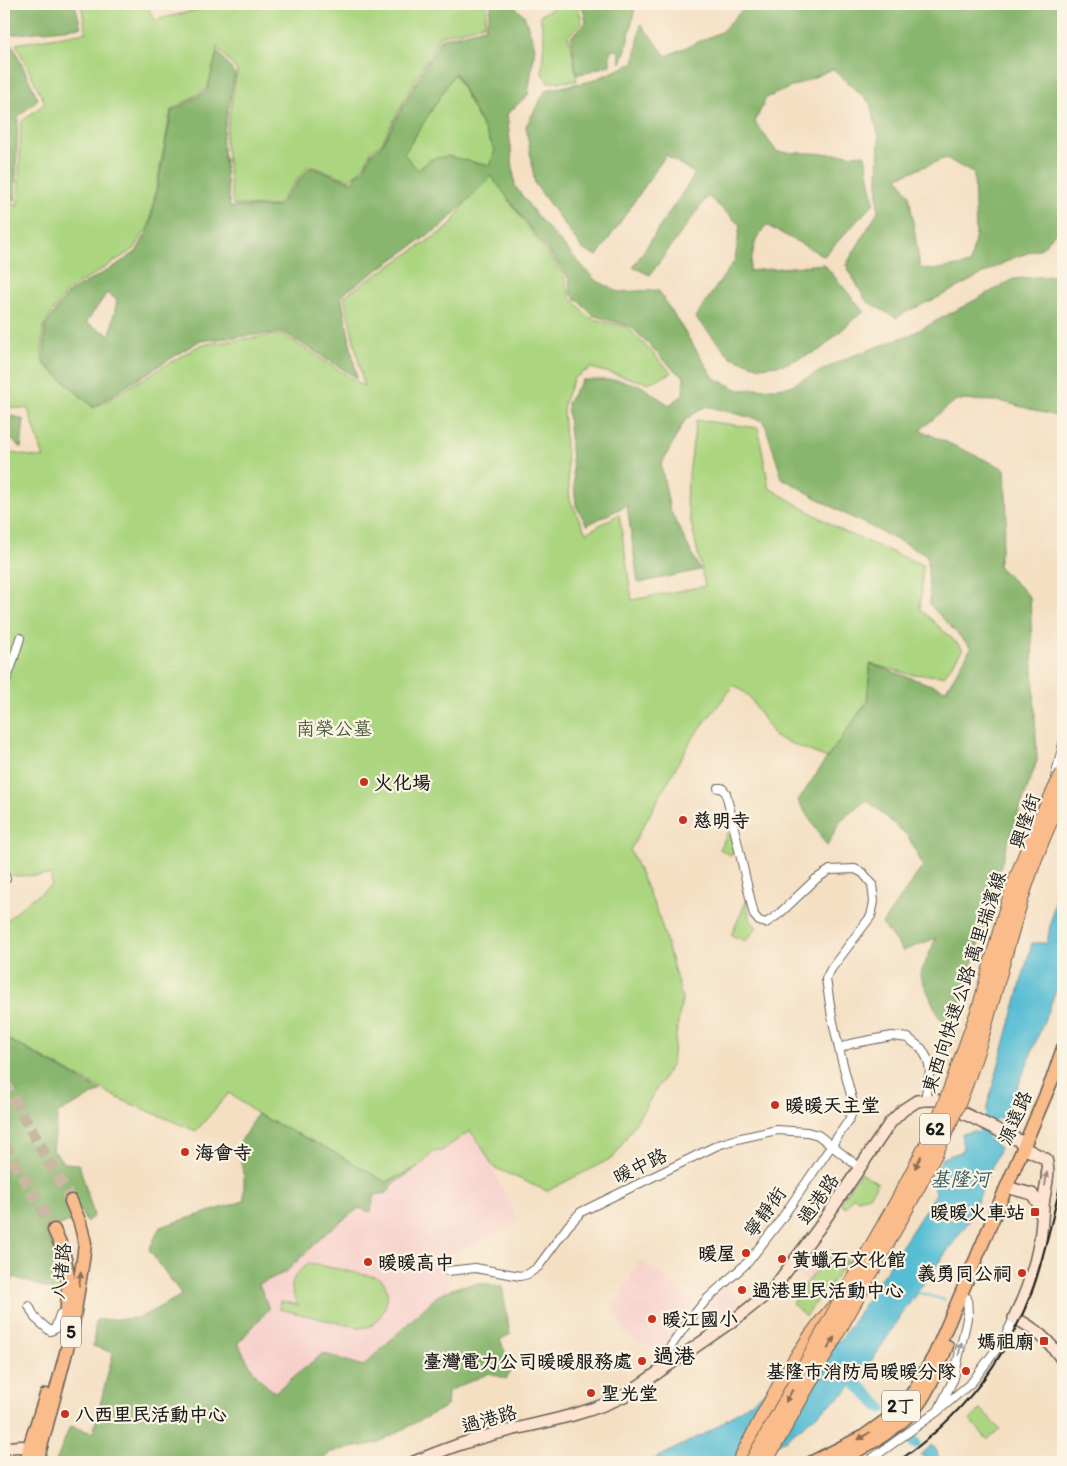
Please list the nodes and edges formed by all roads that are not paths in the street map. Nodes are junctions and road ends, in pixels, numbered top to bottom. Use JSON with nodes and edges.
{"nodes":[{"id":1,"x":20,"y":638,"type":"dead end"},
{"id":2,"x":4,"y":685,"type":"edge"},
{"id":3,"x":1063,"y":744,"type":"edge"},
{"id":4,"x":1063,"y":773,"type":"edge"},
{"id":5,"x":718,"y":788,"type":"dead end"},
{"id":6,"x":1063,"y":795,"type":"edge"},
{"id":7,"x":4,"y":874,"type":"edge"},
{"id":8,"x":4,"y":880,"type":"edge"},
{"id":9,"x":1063,"y":1048,"type":"edge"},
{"id":10,"x":839,"y":1049,"type":"junction"},
{"id":11,"x":1063,"y":1067,"type":"edge"},
{"id":12,"x":925,"y":1100,"type":"junction"},
{"id":13,"x":952,"y":1107,"type":"junction"},
{"id":14,"x":831,"y":1146,"type":"junction"},
{"id":15,"x":1023,"y":1146,"type":"junction"},
{"id":16,"x":860,"y":1168,"type":"junction"},
{"id":17,"x":1009,"y":1188,"type":"junction"},
{"id":18,"x":71,"y":1201,"type":"tunnel mouth"},
{"id":19,"x":1041,"y":1219,"type":"junction"},
{"id":20,"x":54,"y":1230,"type":"tunnel mouth"},
{"id":21,"x":85,"y":1243,"type":"junction"},
{"id":22,"x":61,"y":1245,"type":"junction"},
{"id":23,"x":66,"y":1259,"type":"junction"},
{"id":24,"x":84,"y":1260,"type":"junction"},
{"id":25,"x":448,"y":1271,"type":"dead end"},
{"id":26,"x":844,"y":1295,"type":"junction"},
{"id":27,"x":967,"y":1298,"type":"junction"},
{"id":28,"x":29,"y":1306,"type":"dead end"},
{"id":29,"x":67,"y":1312,"type":"junction"},
{"id":30,"x":956,"y":1316,"type":"junction"},
{"id":31,"x":1014,"y":1318,"type":"junction"},
{"id":32,"x":1063,"y":1361,"type":"edge"},
{"id":33,"x":672,"y":1363,"type":"junction"},
{"id":34,"x":938,"y":1411,"type":"junction"},
{"id":35,"x":4,"y":1450,"type":"edge"},
{"id":36,"x":35,"y":1454,"type":"edge"},
{"id":37,"x":27,"y":1462,"type":"edge"},
{"id":38,"x":414,"y":1462,"type":"edge"},
{"id":39,"x":739,"y":1462,"type":"edge"},
{"id":40,"x":752,"y":1462,"type":"edge"},
{"id":41,"x":765,"y":1462,"type":"edge"},
{"id":42,"x":812,"y":1462,"type":"edge"},
{"id":43,"x":835,"y":1462,"type":"edge"},
{"id":44,"x":867,"y":1462,"type":"edge"}],
"edges":[{"from":1,"to":2,"type":"street"},
{"from":3,"to":13,"type":"street","name":"興隆街"},
{"from":4,"to":26,"type":"highway","name":"東西向快速公路 萬里瑞濱線","number":"62","one_way":true,"bridge":true},
{"from":5,"to":10,"type":"street","name":"寧靜街"},
{"from":41,"to":6,"type":"highway","name":"東西向快速公路 萬里瑞濱線","number":"62","one_way":true,"bridge":true},
{"from":7,"to":8,"type":"street"},
{"from":9,"to":15,"type":"main road","name":"源遠路","number":"2丁"},
{"from":10,"to":12,"type":"street"},
{"from":10,"to":14,"type":"street","name":"寧靜街"},
{"from":11,"to":15,"type":"main road","name":"源遠路","number":"2丁"},
{"from":12,"to":13,"type":"street"},
{"from":12,"to":16,"type":"street","name":"過港路"},
{"from":13,"to":15,"type":"street"},
{"from":14,"to":16,"type":"street","name":"暖中路"},
{"from":14,"to":25,"type":"street","name":"暖中路"},
{"from":14,"to":33,"type":"street","name":"寧靜街"},
{"from":15,"to":17,"type":"main road","name":"源遠路","number":"2丁"},
{"from":19,"to":15,"type":"street","one_way":true},
{"from":16,"to":33,"type":"street","name":"過港路"},
{"from":17,"to":19,"type":"street"},
{"from":17,"to":27,"type":"main road","name":"源遠路","number":"2丁"},
{"from":17,"to":30,"type":"main road","name":"源遠路","number":"2丁"},
{"from":18,"to":21,"type":"main road","name":"八堵路","number":"5"},
{"from":19,"to":31,"type":"street"},
{"from":20,"to":22,"type":"main road","name":"八堵路","number":"5"},
{"from":21,"to":22,"type":"main road"},
{"from":21,"to":24,"type":"main road","name":"八堵路","number":"5"},
{"from":22,"to":23,"type":"main road","name":"八堵路","number":"5"},
{"from":23,"to":24,"type":"main road"},
{"from":23,"to":29,"type":"main road","name":"八堵路","number":"5"},
{"from":36,"to":24,"type":"main road","name":"八堵路","number":"5","one_way":true},
{"from":26,"to":39,"type":"highway","bridge":true},
{"from":26,"to":40,"type":"highway","name":"東西向快速公路 萬里瑞濱線","number":"62","one_way":true,"bridge":true},
{"from":27,"to":30,"type":"main road","name":"源遠路","number":"2丁"},
{"from":34,"to":27,"type":"street","name":"源遠路","one_way":true},
{"from":28,"to":29,"type":"street"},
{"from":29,"to":36,"type":"main road","name":"八堵路","number":"5"},
{"from":30,"to":42,"type":"main road","number":"2丁","one_way":true},
{"from":30,"to":43,"type":"main road","number":"2丁"},
{"from":31,"to":32,"type":"street"},
{"from":31,"to":34,"type":"street"},
{"from":33,"to":38,"type":"street","name":"過港路"},
{"from":34,"to":44,"type":"street","name":"源遠路"},
{"from":35,"to":36,"type":"street"},
{"from":36,"to":37,"type":"main road","name":"八堵路","number":"5"}]}
